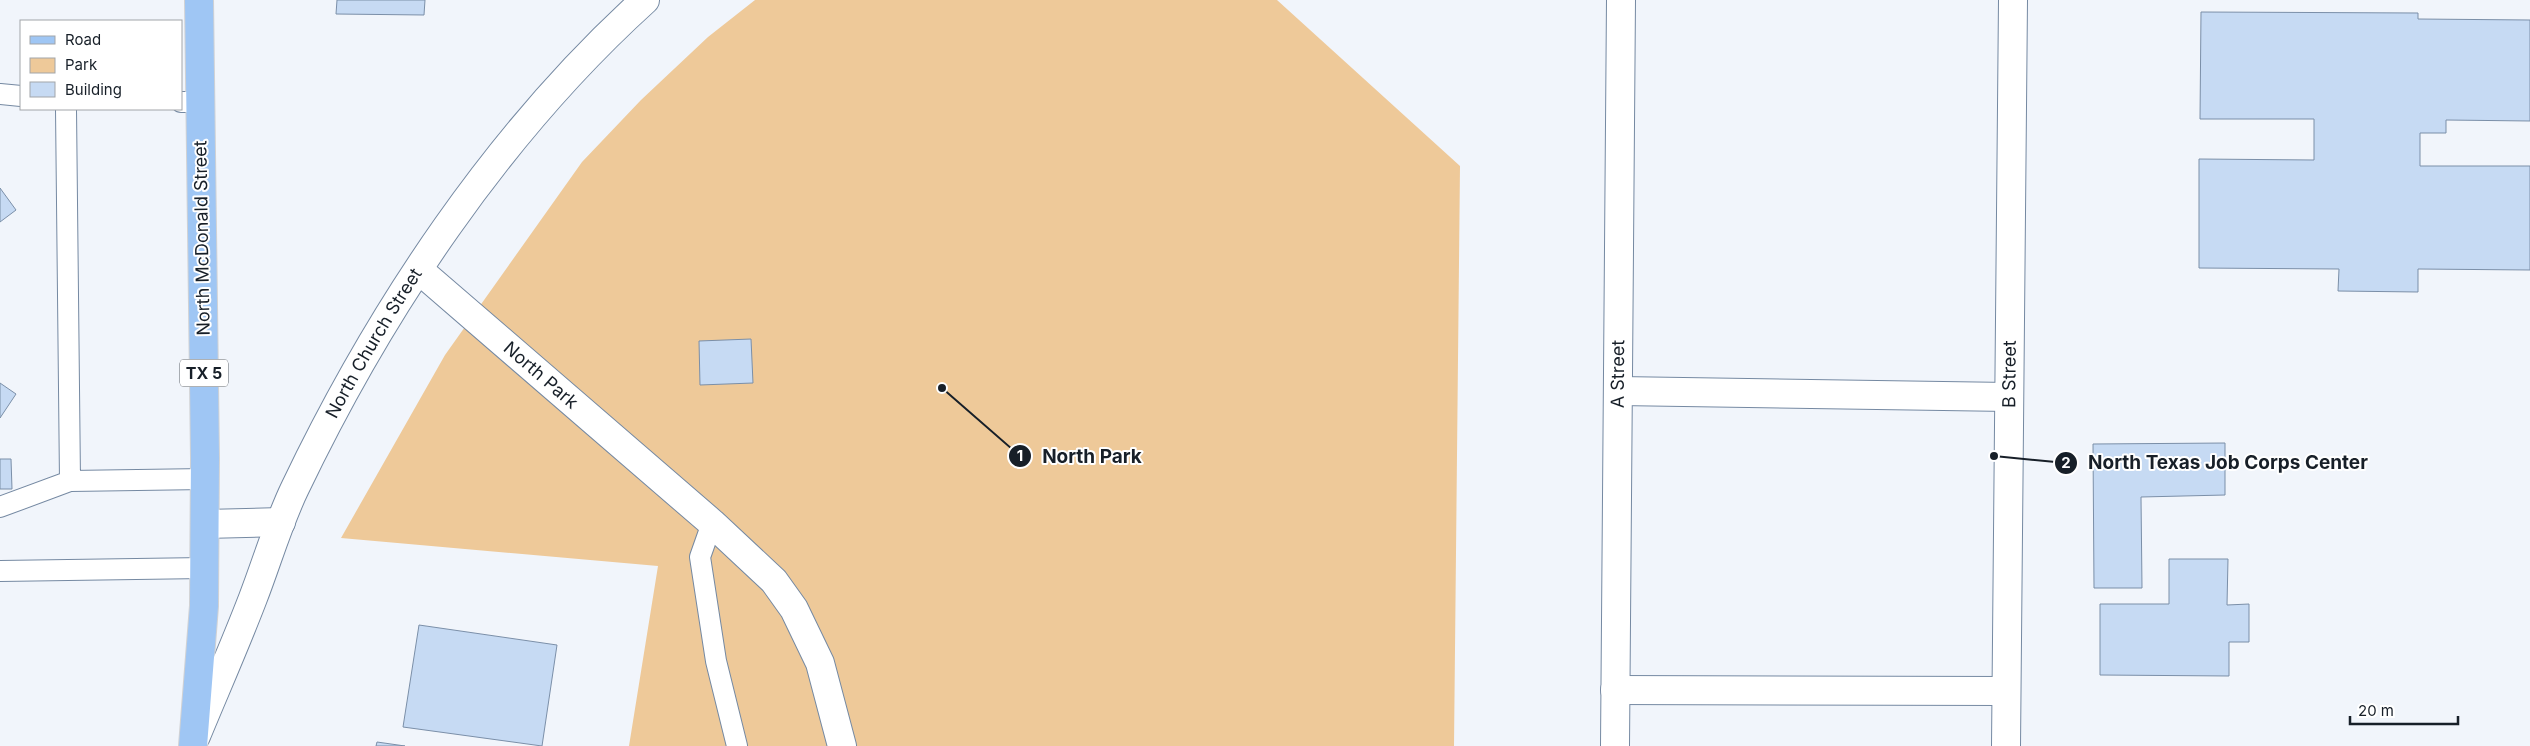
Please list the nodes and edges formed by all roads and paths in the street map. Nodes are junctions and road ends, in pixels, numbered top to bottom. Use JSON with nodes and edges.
{"nodes":[{"id":1,"x":199,"y":0,"type":"edge"},
{"id":2,"x":645,"y":0,"type":"edge"},
{"id":3,"x":1621,"y":0,"type":"edge"},
{"id":4,"x":2013,"y":0,"type":"edge"},
{"id":5,"x":0,"y":94,"type":"edge"},
{"id":6,"x":20,"y":96,"type":"edge"},
{"id":7,"x":191,"y":102,"type":"edge"},
{"id":8,"x":66,"y":110,"type":"edge"},
{"id":9,"x":419,"y":270,"type":"junction"},
{"id":10,"x":1619,"y":391,"type":"junction"},
{"id":11,"x":2009,"y":397,"type":"junction"},
{"id":12,"x":205,"y":479,"type":"junction"},
{"id":13,"x":70,"y":481,"type":"junction"},
{"id":14,"x":0,"y":507,"type":"edge"},
{"id":15,"x":281,"y":522,"type":"junction"},
{"id":16,"x":712,"y":523,"type":"junction"},
{"id":17,"x":205,"y":524,"type":"junction"},
{"id":18,"x":204,"y":568,"type":"junction"},
{"id":19,"x":0,"y":571,"type":"edge"},
{"id":20,"x":1615,"y":690,"type":"junction"},
{"id":21,"x":2006,"y":691,"type":"junction"},
{"id":22,"x":193,"y":744,"type":"edge"},
{"id":23,"x":737,"y":746,"type":"edge"},
{"id":24,"x":842,"y":746,"type":"edge"},
{"id":25,"x":1615,"y":746,"type":"edge"},
{"id":26,"x":2006,"y":746,"type":"edge"}],
"edges":[{"from":1,"to":7,"type":"main road","name":"North McDonald Street","number":"TX 5"},
{"from":2,"to":9,"type":"street","name":"North Church Street"},
{"from":3,"to":10,"type":"street","name":"A Street"},
{"from":4,"to":11,"type":"street","name":"B Street"},
{"from":5,"to":6,"type":"lane"},
{"from":7,"to":12,"type":"main road","name":"North McDonald Street","number":"TX 5"},
{"from":8,"to":13,"type":"lane"},
{"from":9,"to":15,"type":"street","name":"North Church Street"},
{"from":9,"to":16,"type":"street","name":"North Park"},
{"from":10,"to":11,"type":"street"},
{"from":10,"to":20,"type":"street","name":"A Street"},
{"from":11,"to":21,"type":"street","name":"B Street"},
{"from":12,"to":13,"type":"lane"},
{"from":12,"to":17,"type":"main road","name":"North McDonald Street","number":"TX 5"},
{"from":13,"to":14,"type":"lane"},
{"from":15,"to":17,"type":"street"},
{"from":15,"to":22,"type":"street","name":"North Church Street"},
{"from":16,"to":23,"type":"lane"},
{"from":16,"to":24,"type":"street","name":"North Park"},
{"from":17,"to":18,"type":"main road","name":"North McDonald Street","number":"TX 5"},
{"from":18,"to":19,"type":"lane"},
{"from":18,"to":22,"type":"main road","name":"North McDonald Street","number":"TX 5"},
{"from":20,"to":21,"type":"street"},
{"from":20,"to":25,"type":"street","name":"A Street"},
{"from":21,"to":26,"type":"street","name":"B Street"}]}
